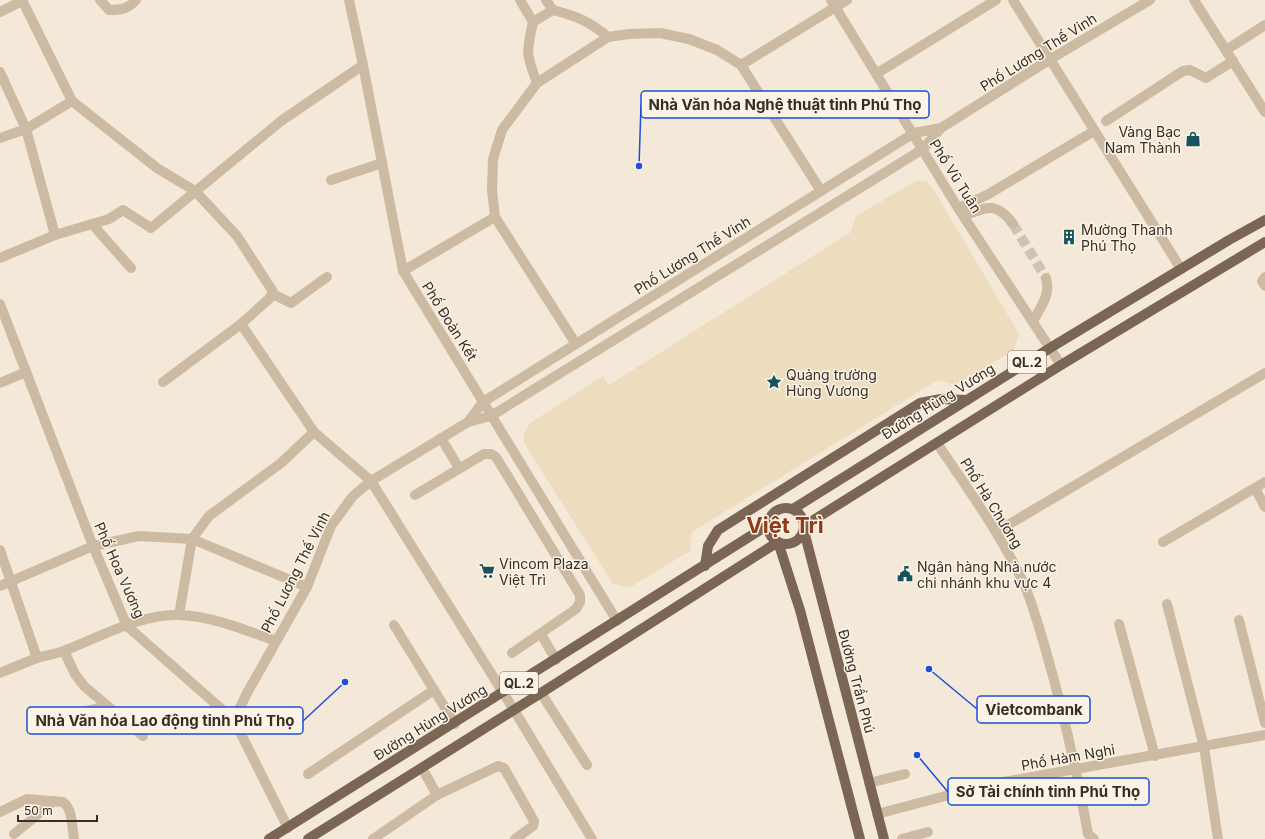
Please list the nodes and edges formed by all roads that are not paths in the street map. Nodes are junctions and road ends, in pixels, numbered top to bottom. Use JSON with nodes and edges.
{"nodes":[{"id":1,"x":22,"y":0,"type":"edge"},
{"id":2,"x":100,"y":0,"type":"edge"},
{"id":3,"x":136,"y":0,"type":"edge"},
{"id":4,"x":349,"y":0,"type":"edge"},
{"id":5,"x":520,"y":0,"type":"edge"},
{"id":6,"x":546,"y":0,"type":"edge"},
{"id":7,"x":847,"y":0,"type":"edge"},
{"id":8,"x":996,"y":0,"type":"edge"},
{"id":9,"x":1012,"y":0,"type":"edge"},
{"id":10,"x":1150,"y":0,"type":"edge"},
{"id":11,"x":1194,"y":0,"type":"edge"},
{"id":12,"x":833,"y":4,"type":"edge"},
{"id":13,"x":553,"y":10,"type":"junction"},
{"id":14,"x":0,"y":12,"type":"edge"},
{"id":15,"x":533,"y":22,"type":"junction"},
{"id":16,"x":1265,"y":25,"type":"edge"},
{"id":17,"x":608,"y":37,"type":"junction"},
{"id":18,"x":1226,"y":50,"type":"junction"},
{"id":19,"x":1050,"y":60,"type":"junction"},
{"id":20,"x":1233,"y":61,"type":"junction"},
{"id":21,"x":363,"y":65,"type":"junction"},
{"id":22,"x":741,"y":65,"type":"junction"},
{"id":23,"x":0,"y":72,"type":"edge"},
{"id":24,"x":876,"y":74,"type":"junction"},
{"id":25,"x":537,"y":83,"type":"junction"},
{"id":26,"x":72,"y":101,"type":"junction"},
{"id":27,"x":1265,"y":111,"type":"edge"},
{"id":28,"x":1106,"y":121,"type":"dead end"},
{"id":29,"x":26,"y":128,"type":"junction"},
{"id":30,"x":941,"y":128,"type":"junction"},
{"id":31,"x":1094,"y":131,"type":"junction"},
{"id":32,"x":914,"y":133,"type":"junction"},
{"id":33,"x":0,"y":138,"type":"edge"},
{"id":34,"x":923,"y":149,"type":"junction"},
{"id":35,"x":382,"y":164,"type":"junction"},
{"id":36,"x":331,"y":180,"type":"dead end"},
{"id":37,"x":195,"y":191,"type":"junction"},
{"id":38,"x":821,"y":191,"type":"junction"},
{"id":39,"x":961,"y":212,"type":"junction"},
{"id":40,"x":495,"y":217,"type":"junction"},
{"id":41,"x":1265,"y":220,"type":"edge"},
{"id":42,"x":92,"y":224,"type":"junction"},
{"id":43,"x":1014,"y":224,"type":"tunnel mouth"},
{"id":44,"x":55,"y":235,"type":"junction"},
{"id":45,"x":1265,"y":242,"type":"edge"},
{"id":46,"x":0,"y":258,"type":"edge"},
{"id":47,"x":699,"y":267,"type":"junction"},
{"id":48,"x":131,"y":268,"type":"dead end"},
{"id":49,"x":1181,"y":269,"type":"junction"},
{"id":50,"x":402,"y":271,"type":"junction"},
{"id":51,"x":327,"y":277,"type":"dead end"},
{"id":52,"x":1265,"y":277,"type":"edge"},
{"id":53,"x":1046,"y":278,"type":"tunnel mouth"},
{"id":54,"x":708,"y":282,"type":"junction"},
{"id":55,"x":1265,"y":286,"type":"edge"},
{"id":56,"x":272,"y":294,"type":"junction"},
{"id":57,"x":0,"y":304,"type":"edge"},
{"id":58,"x":1033,"y":321,"type":"junction"},
{"id":59,"x":241,"y":324,"type":"junction"},
{"id":60,"x":576,"y":344,"type":"junction"},
{"id":61,"x":1050,"y":348,"type":"junction"},
{"id":62,"x":1060,"y":365,"type":"junction"},
{"id":63,"x":26,"y":372,"type":"junction"},
{"id":64,"x":1265,"y":373,"type":"edge"},
{"id":65,"x":163,"y":382,"type":"dead end"},
{"id":66,"x":0,"y":383,"type":"edge"},
{"id":67,"x":968,"y":400,"type":"junction"},
{"id":68,"x":483,"y":402,"type":"junction"},
{"id":69,"x":492,"y":416,"type":"junction"},
{"id":70,"x":468,"y":422,"type":"junction"},
{"id":71,"x":314,"y":432,"type":"junction"},
{"id":72,"x":441,"y":438,"type":"junction"},
{"id":73,"x":937,"y":443,"type":"junction"},
{"id":74,"x":458,"y":468,"type":"junction"},
{"id":75,"x":371,"y":481,"type":"junction"},
{"id":76,"x":1265,"y":482,"type":"edge"},
{"id":77,"x":1255,"y":488,"type":"junction"},
{"id":78,"x":415,"y":495,"type":"dead end"},
{"id":79,"x":1265,"y":506,"type":"edge"},
{"id":80,"x":792,"y":509,"type":"junction"},
{"id":81,"x":768,"y":525,"type":"junction"},
{"id":82,"x":804,"y":528,"type":"junction"},
{"id":83,"x":996,"y":532,"type":"junction"},
{"id":84,"x":192,"y":539,"type":"junction"},
{"id":85,"x":778,"y":542,"type":"junction"},
{"id":86,"x":1163,"y":542,"type":"dead end"},
{"id":87,"x":92,"y":546,"type":"junction"},
{"id":88,"x":0,"y":550,"type":"edge"},
{"id":89,"x":705,"y":566,"type":"junction"},
{"id":90,"x":12,"y":581,"type":"junction"},
{"id":91,"x":0,"y":586,"type":"edge"},
{"id":92,"x":307,"y":587,"type":"junction"},
{"id":93,"x":1166,"y":604,"type":"dead end"},
{"id":94,"x":179,"y":615,"type":"junction"},
{"id":95,"x":1239,"y":620,"type":"dead end"},
{"id":96,"x":617,"y":621,"type":"junction"},
{"id":97,"x":1119,"y":624,"type":"dead end"},
{"id":98,"x":394,"y":625,"type":"dead end"},
{"id":99,"x":127,"y":626,"type":"junction"},
{"id":100,"x":541,"y":634,"type":"junction"},
{"id":101,"x":276,"y":641,"type":"junction"},
{"id":102,"x":64,"y":651,"type":"junction"},
{"id":103,"x":512,"y":653,"type":"dead end"},
{"id":104,"x":37,"y":658,"type":"junction"},
{"id":105,"x":556,"y":660,"type":"junction"},
{"id":106,"x":0,"y":673,"type":"edge"},
{"id":107,"x":434,"y":690,"type":"junction"},
{"id":108,"x":504,"y":693,"type":"junction"},
{"id":109,"x":541,"y":693,"type":"junction"},
{"id":110,"x":107,"y":706,"type":"junction"},
{"id":111,"x":514,"y":710,"type":"junction"},
{"id":112,"x":57,"y":718,"type":"dead end"},
{"id":113,"x":234,"y":720,"type":"junction"},
{"id":114,"x":1265,"y":723,"type":"edge"},
{"id":115,"x":455,"y":724,"type":"junction"},
{"id":116,"x":1265,"y":735,"type":"edge"},
{"id":117,"x":143,"y":736,"type":"dead end"},
{"id":118,"x":1204,"y":747,"type":"junction"},
{"id":119,"x":1155,"y":756,"type":"junction"},
{"id":120,"x":587,"y":764,"type":"dead end"},
{"id":121,"x":422,"y":768,"type":"junction"},
{"id":122,"x":1076,"y":770,"type":"junction"},
{"id":123,"x":308,"y":774,"type":"dead end"},
{"id":124,"x":905,"y":774,"type":"dead end"},
{"id":125,"x":869,"y":783,"type":"junction"},
{"id":126,"x":437,"y":795,"type":"junction"},
{"id":127,"x":54,"y":801,"type":"junction"},
{"id":128,"x":0,"y":812,"type":"edge"},
{"id":129,"x":878,"y":814,"type":"junction"},
{"id":130,"x":288,"y":828,"type":"junction"},
{"id":131,"x":928,"y":832,"type":"dead end"},
{"id":132,"x":14,"y":834,"type":"dead end"},
{"id":133,"x":1091,"y":836,"type":"edge"},
{"id":134,"x":72,"y":838,"type":"edge"},
{"id":135,"x":269,"y":839,"type":"edge"},
{"id":136,"x":308,"y":839,"type":"edge"},
{"id":137,"x":372,"y":839,"type":"edge"},
{"id":138,"x":515,"y":839,"type":"edge"},
{"id":139,"x":592,"y":839,"type":"edge"},
{"id":140,"x":860,"y":839,"type":"edge"},
{"id":141,"x":884,"y":839,"type":"edge"},
{"id":142,"x":902,"y":839,"type":"edge"},
{"id":143,"x":1218,"y":839,"type":"edge"}],
"edges":[{"from":1,"to":14,"type":"street"},
{"from":1,"to":26,"type":"street"},
{"from":2,"to":3,"type":"street"},
{"from":4,"to":21,"type":"street","name":"Phố Đoàn Kết"},
{"from":5,"to":15,"type":"street"},
{"from":6,"to":13,"type":"street"},
{"from":7,"to":12,"type":"street"},
{"from":8,"to":24,"type":"street"},
{"from":9,"to":19,"type":"street"},
{"from":10,"to":19,"type":"street","name":"Phố Lương Thế Vinh"},
{"from":11,"to":18,"type":"street"},
{"from":12,"to":22,"type":"street"},
{"from":12,"to":24,"type":"street","name":"Phố Vũ Tuân"},
{"from":13,"to":15,"type":"street"},
{"from":13,"to":17,"type":"street"},
{"from":15,"to":25,"type":"street"},
{"from":16,"to":18,"type":"street"},
{"from":17,"to":22,"type":"street"},
{"from":17,"to":25,"type":"street"},
{"from":18,"to":20,"type":"street"},
{"from":19,"to":30,"type":"street","name":"Phố Lương Thế Vinh"},
{"from":19,"to":31,"type":"street"},
{"from":20,"to":27,"type":"street"},
{"from":20,"to":28,"type":"street"},
{"from":21,"to":35,"type":"street","name":"Phố Đoàn Kết"},
{"from":21,"to":37,"type":"street"},
{"from":22,"to":38,"type":"street"},
{"from":23,"to":29,"type":"street"},
{"from":24,"to":32,"type":"street","name":"Phố Vũ Tuân"},
{"from":25,"to":40,"type":"street"},
{"from":26,"to":29,"type":"street"},
{"from":26,"to":37,"type":"street"},
{"from":29,"to":33,"type":"street"},
{"from":29,"to":44,"type":"street"},
{"from":30,"to":32,"type":"street","name":"Phố Lương Thế Vinh"},
{"from":30,"to":34,"type":"street","name":"Phố Lương Thế Vinh"},
{"from":31,"to":39,"type":"street"},
{"from":31,"to":49,"type":"street"},
{"from":32,"to":34,"type":"street","name":"Phố Vũ Tuân"},
{"from":32,"to":38,"type":"street","name":"Phố Lương Thế Vinh"},
{"from":34,"to":39,"type":"street","name":"Phố Vũ Tuân"},
{"from":34,"to":54,"type":"street","name":"Phố Lương Thế Vinh"},
{"from":35,"to":36,"type":"street"},
{"from":35,"to":50,"type":"street","name":"Phố Đoàn Kết"},
{"from":37,"to":42,"type":"street"},
{"from":37,"to":56,"type":"street"},
{"from":38,"to":47,"type":"street","name":"Phố Lương Thế Vinh"},
{"from":39,"to":43,"type":"street"},
{"from":39,"to":58,"type":"street","name":"Phố Vũ Tuân"},
{"from":40,"to":50,"type":"street"},
{"from":40,"to":60,"type":"street"},
{"from":41,"to":49,"type":"main road","name":"Đường Hùng Vương","number":"QL.2"},
{"from":42,"to":44,"type":"street"},
{"from":42,"to":48,"type":"street"},
{"from":44,"to":46,"type":"street"},
{"from":45,"to":62,"type":"main road","number":"QL.2"},
{"from":47,"to":54,"type":"street"},
{"from":47,"to":60,"type":"street","name":"Phố Lương Thế Vinh"},
{"from":49,"to":61,"type":"main road","name":"Đường Hùng Vương","number":"QL.2"},
{"from":50,"to":68,"type":"street","name":"Phố Đoàn Kết"},
{"from":51,"to":56,"type":"street"},
{"from":52,"to":55,"type":"street"},
{"from":53,"to":58,"type":"street"},
{"from":54,"to":69,"type":"street","name":"Phố Lương Thế Vinh"},
{"from":56,"to":59,"type":"street"},
{"from":57,"to":63,"type":"street","name":"Phố Hoa Vương"},
{"from":58,"to":61,"type":"street","name":"Phố Vũ Tuân"},
{"from":59,"to":65,"type":"street"},
{"from":59,"to":71,"type":"street"},
{"from":60,"to":68,"type":"street","name":"Phố Lương Thế Vinh"},
{"from":61,"to":62,"type":"street","name":"Phố Vũ Tuân"},
{"from":61,"to":67,"type":"main road","name":"Đường Hùng Vương","number":"QL.2"},
{"from":62,"to":73,"type":"main road","number":"QL.2"},
{"from":63,"to":66,"type":"street"},
{"from":63,"to":87,"type":"street","name":"Phố Hoa Vương"},
{"from":64,"to":83,"type":"street"},
{"from":67,"to":80,"type":"main road","name":"Đường Hùng Vương","number":"QL.2"},
{"from":67,"to":89,"type":"main road"},
{"from":68,"to":69,"type":"street","name":"Phố Đoàn Kết"},
{"from":68,"to":70,"type":"street","name":"Phố Lương Thế Vinh"},
{"from":69,"to":70,"type":"street","name":"Phố Lương Thế Vinh"},
{"from":69,"to":96,"type":"street","name":"Phố Đoàn Kết"},
{"from":70,"to":72,"type":"street","name":"Phố Lương Thế Vinh"},
{"from":71,"to":75,"type":"street"},
{"from":71,"to":84,"type":"street"},
{"from":72,"to":74,"type":"street"},
{"from":72,"to":75,"type":"street","name":"Phố Lương Thế Vinh"},
{"from":73,"to":82,"type":"main road","number":"QL.2"},
{"from":73,"to":83,"type":"street","name":"Phố Hà Chương"},
{"from":74,"to":78,"type":"street"},
{"from":74,"to":100,"type":"street"},
{"from":75,"to":92,"type":"street","name":"Phố Lương Thế Vinh"},
{"from":75,"to":108,"type":"street"},
{"from":76,"to":77,"type":"street"},
{"from":77,"to":79,"type":"street"},
{"from":77,"to":86,"type":"street"},
{"from":80,"to":81,"type":"main road","number":"QL.2"},
{"from":80,"to":82,"type":"main road"},
{"from":81,"to":85,"type":"main road"},
{"from":81,"to":89,"type":"main road","name":"Đường Hùng Vương","number":"QL.2"},
{"from":82,"to":85,"type":"main road","number":"QL.2"},
{"from":82,"to":125,"type":"main road","name":"Đường Trần Phú"},
{"from":83,"to":122,"type":"street","name":"Phố Hà Chương"},
{"from":84,"to":87,"type":"street"},
{"from":84,"to":92,"type":"street"},
{"from":84,"to":94,"type":"street"},
{"from":85,"to":109,"type":"main road","number":"QL.2"},
{"from":85,"to":140,"type":"main road"},
{"from":87,"to":90,"type":"street"},
{"from":87,"to":99,"type":"street","name":"Phố Hoa Vương"},
{"from":88,"to":90,"type":"street"},
{"from":89,"to":96,"type":"main road","name":"Đường Hùng Vương","number":"QL.2"},
{"from":90,"to":91,"type":"street"},
{"from":90,"to":104,"type":"street"},
{"from":92,"to":101,"type":"street","name":"Phố Lương Thế Vinh"},
{"from":93,"to":118,"type":"street"},
{"from":94,"to":99,"type":"street"},
{"from":94,"to":101,"type":"street"},
{"from":95,"to":114,"type":"street"},
{"from":96,"to":105,"type":"main road","name":"Đường Hùng Vương","number":"QL.2"},
{"from":97,"to":119,"type":"street"},
{"from":98,"to":107,"type":"street"},
{"from":99,"to":102,"type":"street"},
{"from":99,"to":113,"type":"street","name":"Phố Hoa Vương"},
{"from":100,"to":103,"type":"street"},
{"from":100,"to":105,"type":"street"},
{"from":101,"to":113,"type":"street","name":"Phố Lương Thế Vinh"},
{"from":102,"to":104,"type":"street"},
{"from":102,"to":110,"type":"street"},
{"from":104,"to":106,"type":"street"},
{"from":105,"to":108,"type":"main road","name":"Đường Hùng Vương","number":"QL.2"},
{"from":107,"to":115,"type":"street"},
{"from":107,"to":123,"type":"street"},
{"from":108,"to":111,"type":"street"},
{"from":108,"to":115,"type":"main road","name":"Đường Hùng Vương","number":"QL.2"},
{"from":109,"to":111,"type":"main road","number":"QL.2"},
{"from":109,"to":120,"type":"street"},
{"from":110,"to":112,"type":"street"},
{"from":110,"to":117,"type":"street"},
{"from":111,"to":121,"type":"main road","number":"QL.2"},
{"from":111,"to":139,"type":"street"},
{"from":113,"to":130,"type":"street","name":"Phố Hoa Vương"},
{"from":115,"to":130,"type":"main road","name":"Đường Hùng Vương","number":"QL.2"},
{"from":116,"to":118,"type":"street","name":"Phố Hàm Nghi"},
{"from":118,"to":119,"type":"street","name":"Phố Hàm Nghi"},
{"from":118,"to":143,"type":"street"},
{"from":119,"to":122,"type":"street","name":"Phố Hàm Nghi"},
{"from":121,"to":126,"type":"street"},
{"from":121,"to":136,"type":"main road","number":"QL.2"},
{"from":122,"to":129,"type":"street","name":"Phố Hàm Nghi"},
{"from":122,"to":133,"type":"street","name":"Phố Hà Chương"},
{"from":124,"to":125,"type":"street"},
{"from":125,"to":129,"type":"main road","name":"Đường Trần Phú"},
{"from":126,"to":137,"type":"street"},
{"from":126,"to":138,"type":"street"},
{"from":127,"to":128,"type":"street"},
{"from":127,"to":132,"type":"street"},
{"from":127,"to":134,"type":"street"},
{"from":129,"to":141,"type":"main road","name":"Đường Trần Phú"},
{"from":130,"to":135,"type":"main road","name":"Đường Hùng Vương","number":"QL.2"},
{"from":131,"to":142,"type":"street"}]}
